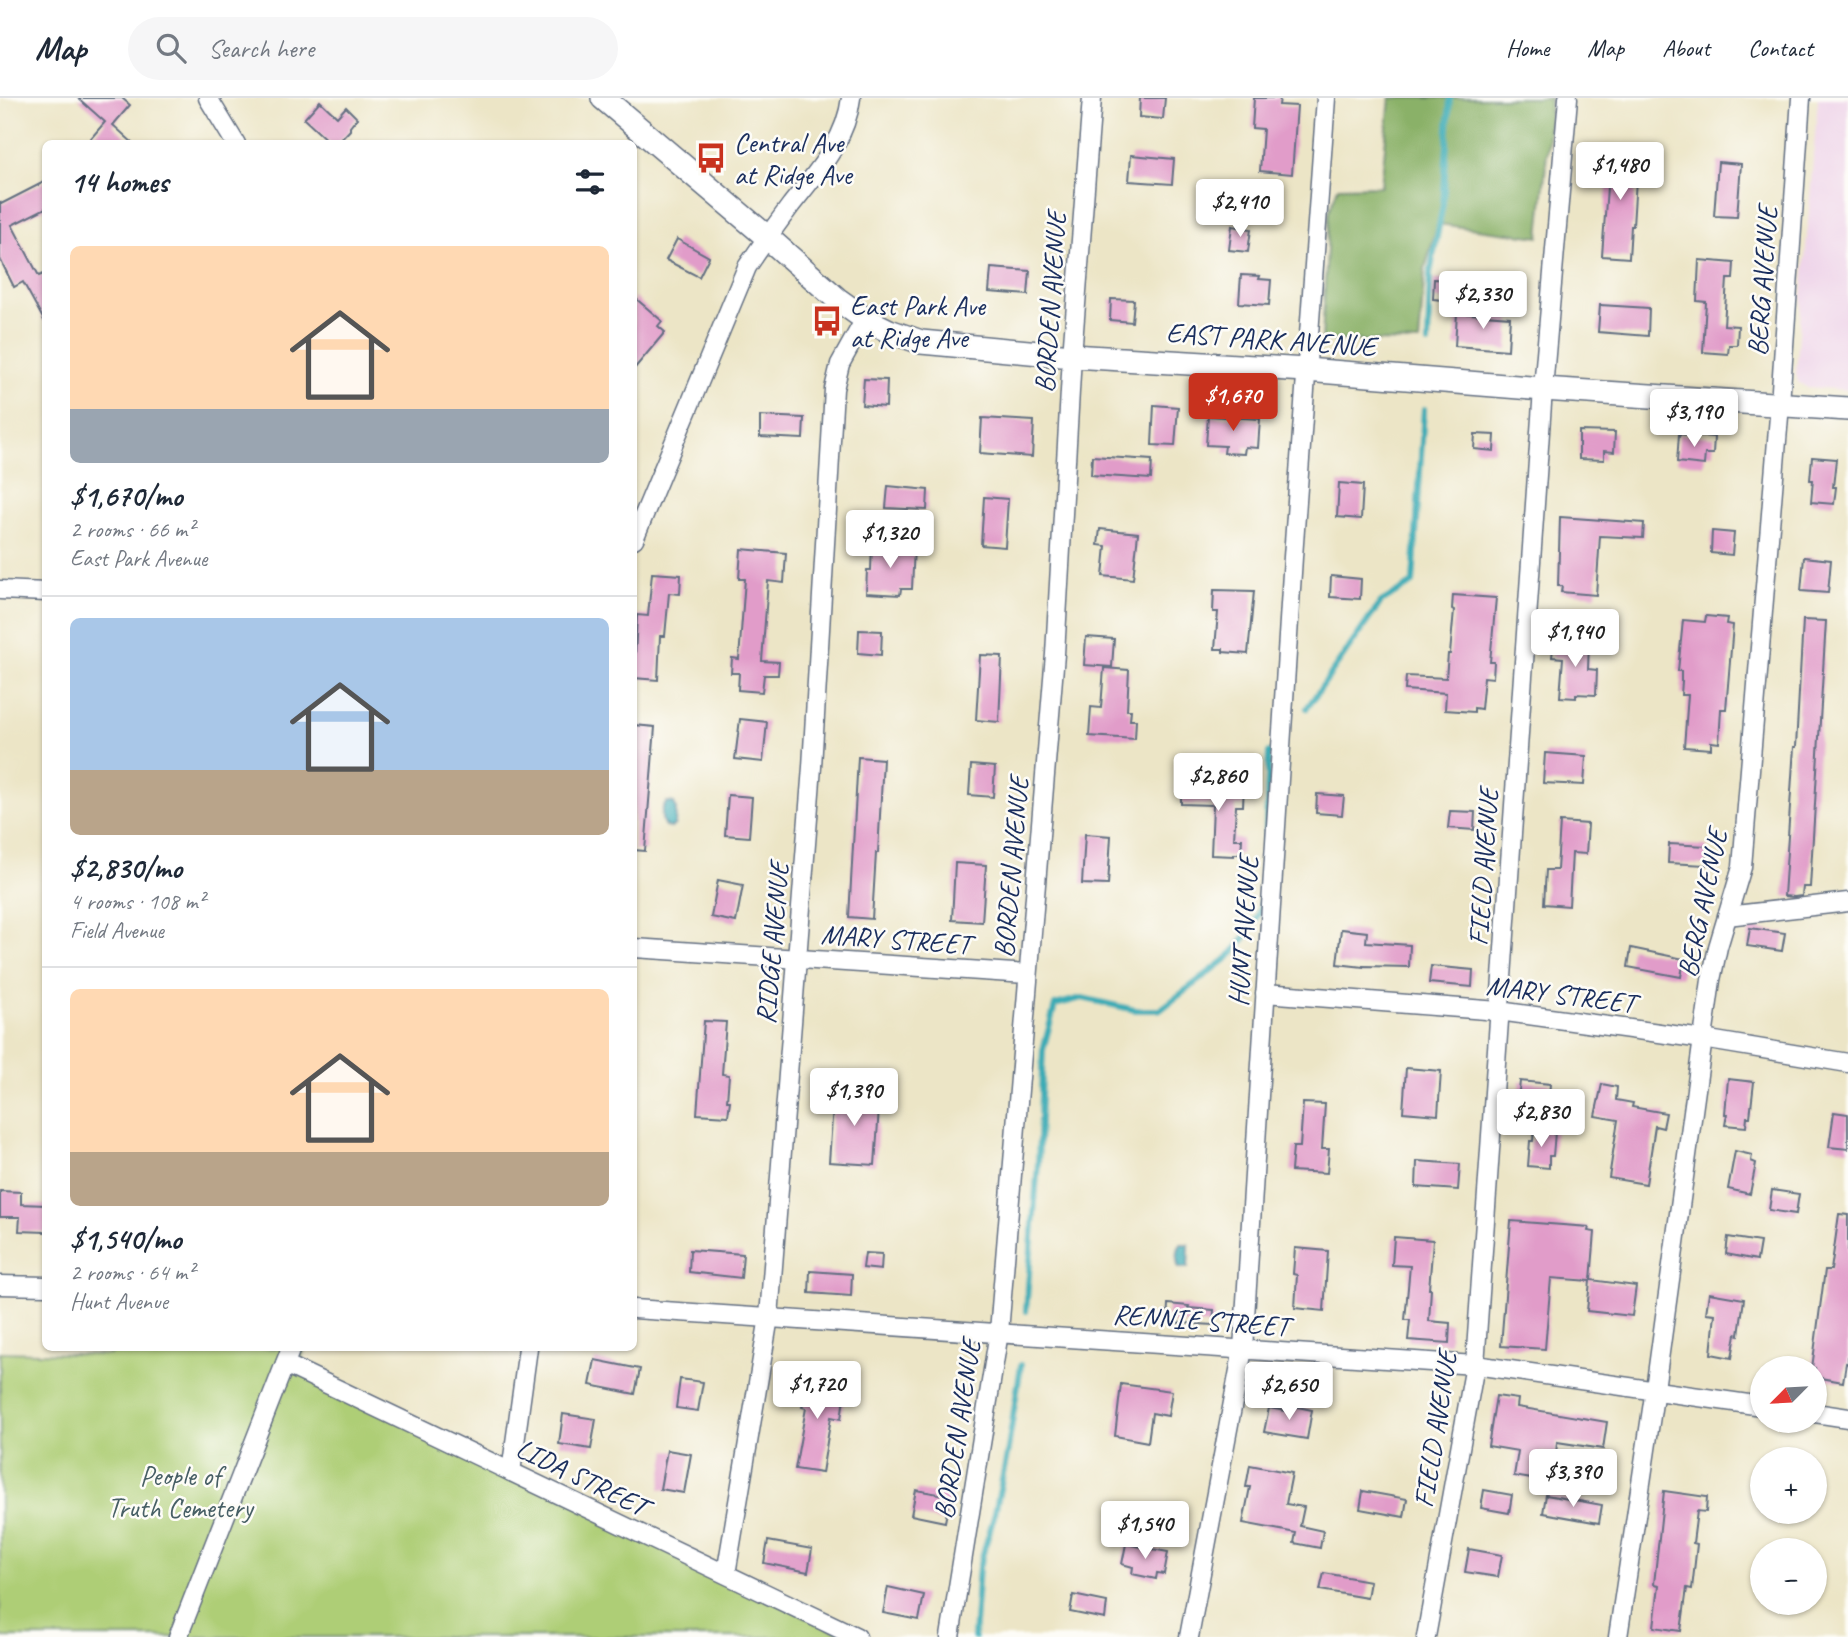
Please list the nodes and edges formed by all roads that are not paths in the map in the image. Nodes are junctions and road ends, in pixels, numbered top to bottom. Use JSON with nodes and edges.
{"nodes":[{"id":1,"x":208,"y":98,"type":"edge"},
{"id":2,"x":603,"y":98,"type":"edge"},
{"id":3,"x":851,"y":98,"type":"edge"},
{"id":4,"x":1092,"y":98,"type":"edge"},
{"id":5,"x":1326,"y":98,"type":"edge"},
{"id":6,"x":1568,"y":98,"type":"edge"},
{"id":7,"x":1801,"y":98,"type":"edge"},
{"id":8,"x":234,"y":140,"type":"edge"},
{"id":9,"x":767,"y":237,"type":"junction"},
{"id":10,"x":865,"y":319,"type":"junction"},
{"id":11,"x":1072,"y":356,"type":"junction"},
{"id":12,"x":1306,"y":370,"type":"junction"},
{"id":13,"x":1543,"y":389,"type":"junction"},
{"id":14,"x":1780,"y":404,"type":"junction"},
{"id":15,"x":1848,"y":408,"type":"edge"},
{"id":16,"x":637,"y":532,"type":"edge"},
{"id":17,"x":0,"y":590,"type":"edge"},
{"id":18,"x":42,"y":592,"type":"edge"},
{"id":19,"x":1848,"y":902,"type":"edge"},
{"id":20,"x":1727,"y":916,"type":"junction"},
{"id":21,"x":637,"y":948,"type":"edge"},
{"id":22,"x":797,"y":959,"type":"junction"},
{"id":23,"x":1028,"y":974,"type":"junction"},
{"id":24,"x":1265,"y":993,"type":"junction"},
{"id":25,"x":1499,"y":1011,"type":"junction"},
{"id":26,"x":1703,"y":1039,"type":"junction"},
{"id":27,"x":1848,"y":1063,"type":"edge"},
{"id":28,"x":0,"y":1285,"type":"edge"},
{"id":29,"x":42,"y":1286,"type":"edge"},
{"id":30,"x":637,"y":1309,"type":"edge"},
{"id":31,"x":769,"y":1317,"type":"junction"},
{"id":32,"x":999,"y":1332,"type":"junction"},
{"id":33,"x":1242,"y":1349,"type":"junction"},
{"id":34,"x":528,"y":1351,"type":"edge"},
{"id":35,"x":288,"y":1356,"type":"edge"},
{"id":36,"x":1475,"y":1365,"type":"junction"},
{"id":37,"x":1655,"y":1390,"type":"junction"},
{"id":38,"x":1750,"y":1403,"type":"edge"},
{"id":39,"x":1827,"y":1415,"type":"edge"},
{"id":40,"x":1848,"y":1418,"type":"edge"},
{"id":41,"x":511,"y":1472,"type":"junction"},
{"id":42,"x":726,"y":1574,"type":"junction"},
{"id":43,"x":178,"y":1637,"type":"edge"},
{"id":44,"x":857,"y":1637,"type":"edge"},
{"id":45,"x":950,"y":1637,"type":"edge"},
{"id":46,"x":1189,"y":1637,"type":"edge"},
{"id":47,"x":1426,"y":1637,"type":"edge"},
{"id":48,"x":1618,"y":1637,"type":"edge"}],
"edges":[{"from":1,"to":8,"type":"street"},
{"from":2,"to":9,"type":"street","name":"EAST PARK AVENUE"},
{"from":3,"to":9,"type":"street"},
{"from":4,"to":11,"type":"street","name":"BORDEN AVENUE"},
{"from":5,"to":12,"type":"street","name":"HUNT AVENUE"},
{"from":6,"to":13,"type":"street","name":"FIELD AVENUE"},
{"from":7,"to":14,"type":"street","name":"BERG AVENUE"},
{"from":9,"to":10,"type":"street","name":"EAST PARK AVENUE"},
{"from":9,"to":16,"type":"street"},
{"from":10,"to":11,"type":"street","name":"EAST PARK AVENUE"},
{"from":10,"to":22,"type":"street","name":"RIDGE AVENUE"},
{"from":11,"to":12,"type":"street","name":"EAST PARK AVENUE"},
{"from":11,"to":23,"type":"street","name":"BORDEN AVENUE"},
{"from":12,"to":13,"type":"street","name":"EAST PARK AVENUE"},
{"from":12,"to":24,"type":"street","name":"HUNT AVENUE"},
{"from":13,"to":14,"type":"street","name":"EAST PARK AVENUE"},
{"from":13,"to":25,"type":"street","name":"FIELD AVENUE"},
{"from":14,"to":15,"type":"street","name":"EAST PARK AVENUE"},
{"from":14,"to":20,"type":"street","name":"BERG AVENUE"},
{"from":17,"to":18,"type":"street"},
{"from":19,"to":20,"type":"street"},
{"from":20,"to":26,"type":"street","name":"BERG AVENUE"},
{"from":21,"to":22,"type":"street","name":"MARY STREET"},
{"from":22,"to":23,"type":"street","name":"MARY STREET"},
{"from":22,"to":31,"type":"street","name":"RIDGE AVENUE"},
{"from":23,"to":32,"type":"street","name":"BORDEN AVENUE"},
{"from":24,"to":25,"type":"street","name":"MARY STREET"},
{"from":24,"to":33,"type":"street","name":"HUNT AVENUE"},
{"from":25,"to":26,"type":"street","name":"MARY STREET"},
{"from":25,"to":36,"type":"street","name":"FIELD AVENUE"},
{"from":26,"to":27,"type":"street","name":"MARY STREET"},
{"from":26,"to":37,"type":"street","name":"BERG AVENUE"},
{"from":28,"to":29,"type":"street"},
{"from":30,"to":31,"type":"street","name":"RENNIE STREET"},
{"from":31,"to":32,"type":"street","name":"RENNIE STREET"},
{"from":31,"to":42,"type":"street","name":"RIDGE AVENUE"},
{"from":32,"to":33,"type":"street","name":"RENNIE STREET"},
{"from":32,"to":45,"type":"street","name":"BORDEN AVENUE"},
{"from":33,"to":36,"type":"street","name":"RENNIE STREET"},
{"from":33,"to":46,"type":"street","name":"HUNT AVENUE"},
{"from":34,"to":41,"type":"street"},
{"from":35,"to":41,"type":"street","name":"LIDA STREET"},
{"from":35,"to":43,"type":"street"},
{"from":36,"to":37,"type":"street","name":"RENNIE STREET"},
{"from":36,"to":47,"type":"street","name":"FIELD AVENUE"},
{"from":37,"to":38,"type":"street","name":"RENNIE STREET"},
{"from":37,"to":48,"type":"street","name":"BERG AVENUE"},
{"from":39,"to":40,"type":"street"},
{"from":41,"to":42,"type":"street","name":"LIDA STREET"},
{"from":42,"to":44,"type":"street","name":"LIDA STREET"}]}
